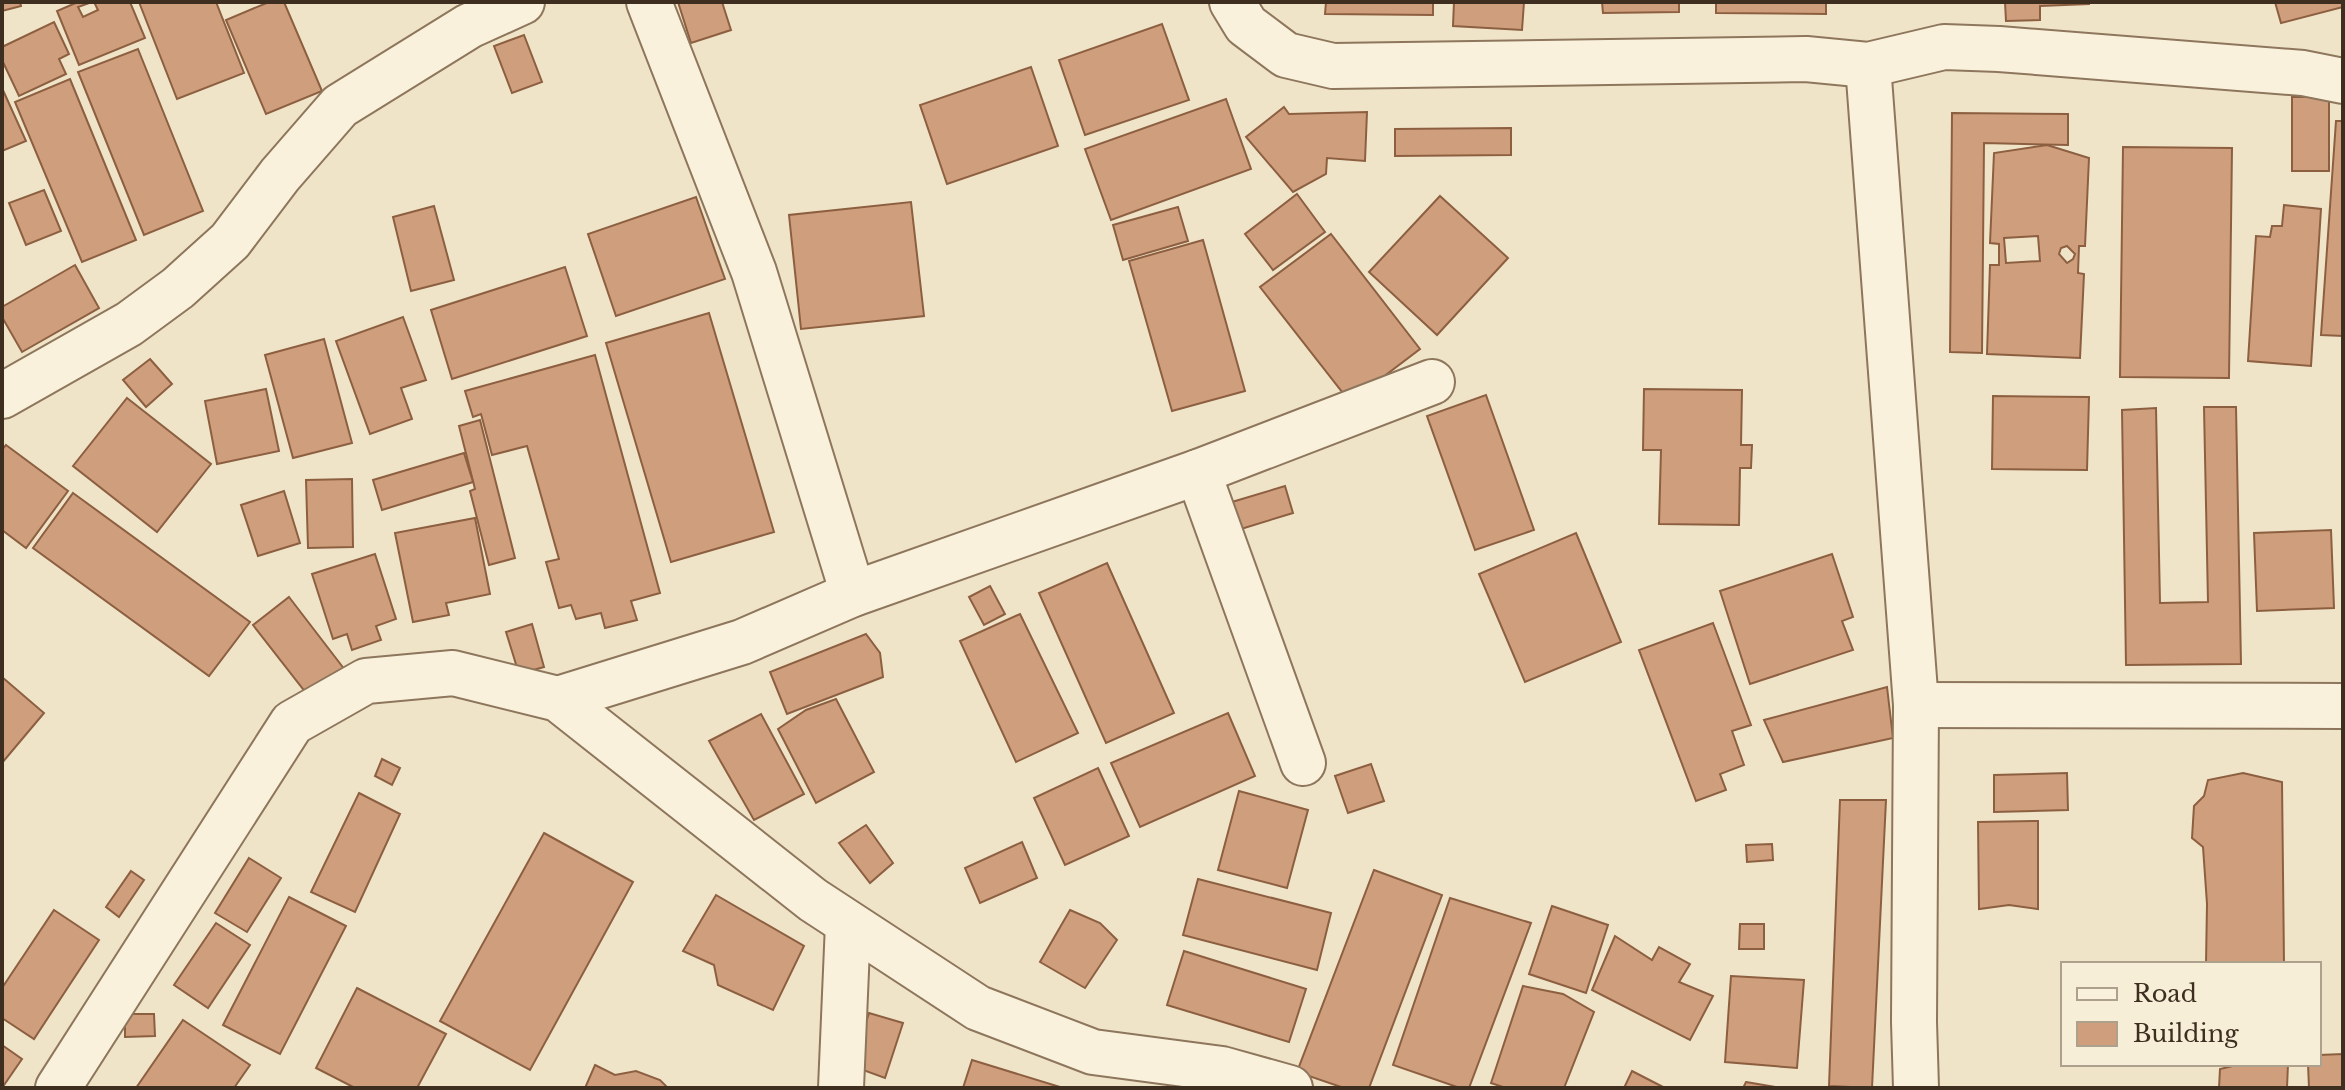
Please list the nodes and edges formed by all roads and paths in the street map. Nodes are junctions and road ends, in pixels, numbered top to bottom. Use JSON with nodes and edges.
{"nodes":[{"id":1,"x":522,"y":2,"type":"edge"},
{"id":2,"x":649,"y":2,"type":"edge"},
{"id":3,"x":1232,"y":2,"type":"edge"},
{"id":4,"x":1868,"y":65,"type":"junction"},
{"id":5,"x":2343,"y":81,"type":"edge"},
{"id":6,"x":1432,"y":382,"type":"dead end"},
{"id":7,"x":2,"y":396,"type":"edge"},
{"id":8,"x":1198,"y":472,"type":"junction"},
{"id":9,"x":853,"y":594,"type":"junction"},
{"id":10,"x":558,"y":699,"type":"junction"},
{"id":11,"x":1916,"y":705,"type":"junction"},
{"id":12,"x":2343,"y":706,"type":"edge"},
{"id":13,"x":1303,"y":763,"type":"dead end"},
{"id":14,"x":848,"y":924,"type":"junction"},
{"id":15,"x":58,"y":1088,"type":"edge"},
{"id":16,"x":841,"y":1088,"type":"edge"},
{"id":17,"x":1290,"y":1088,"type":"edge"},
{"id":18,"x":1916,"y":1088,"type":"edge"}],
"edges":[{"from":1,"to":7,"type":"street"},
{"from":2,"to":9,"type":"street"},
{"from":3,"to":4,"type":"street"},
{"from":4,"to":5,"type":"street"},
{"from":4,"to":11,"type":"street"},
{"from":6,"to":8,"type":"street"},
{"from":8,"to":9,"type":"street"},
{"from":8,"to":13,"type":"street"},
{"from":9,"to":10,"type":"street"},
{"from":10,"to":14,"type":"street"},
{"from":10,"to":15,"type":"street"},
{"from":11,"to":12,"type":"street"},
{"from":11,"to":18,"type":"street"},
{"from":14,"to":16,"type":"street"},
{"from":14,"to":17,"type":"street"}]}
